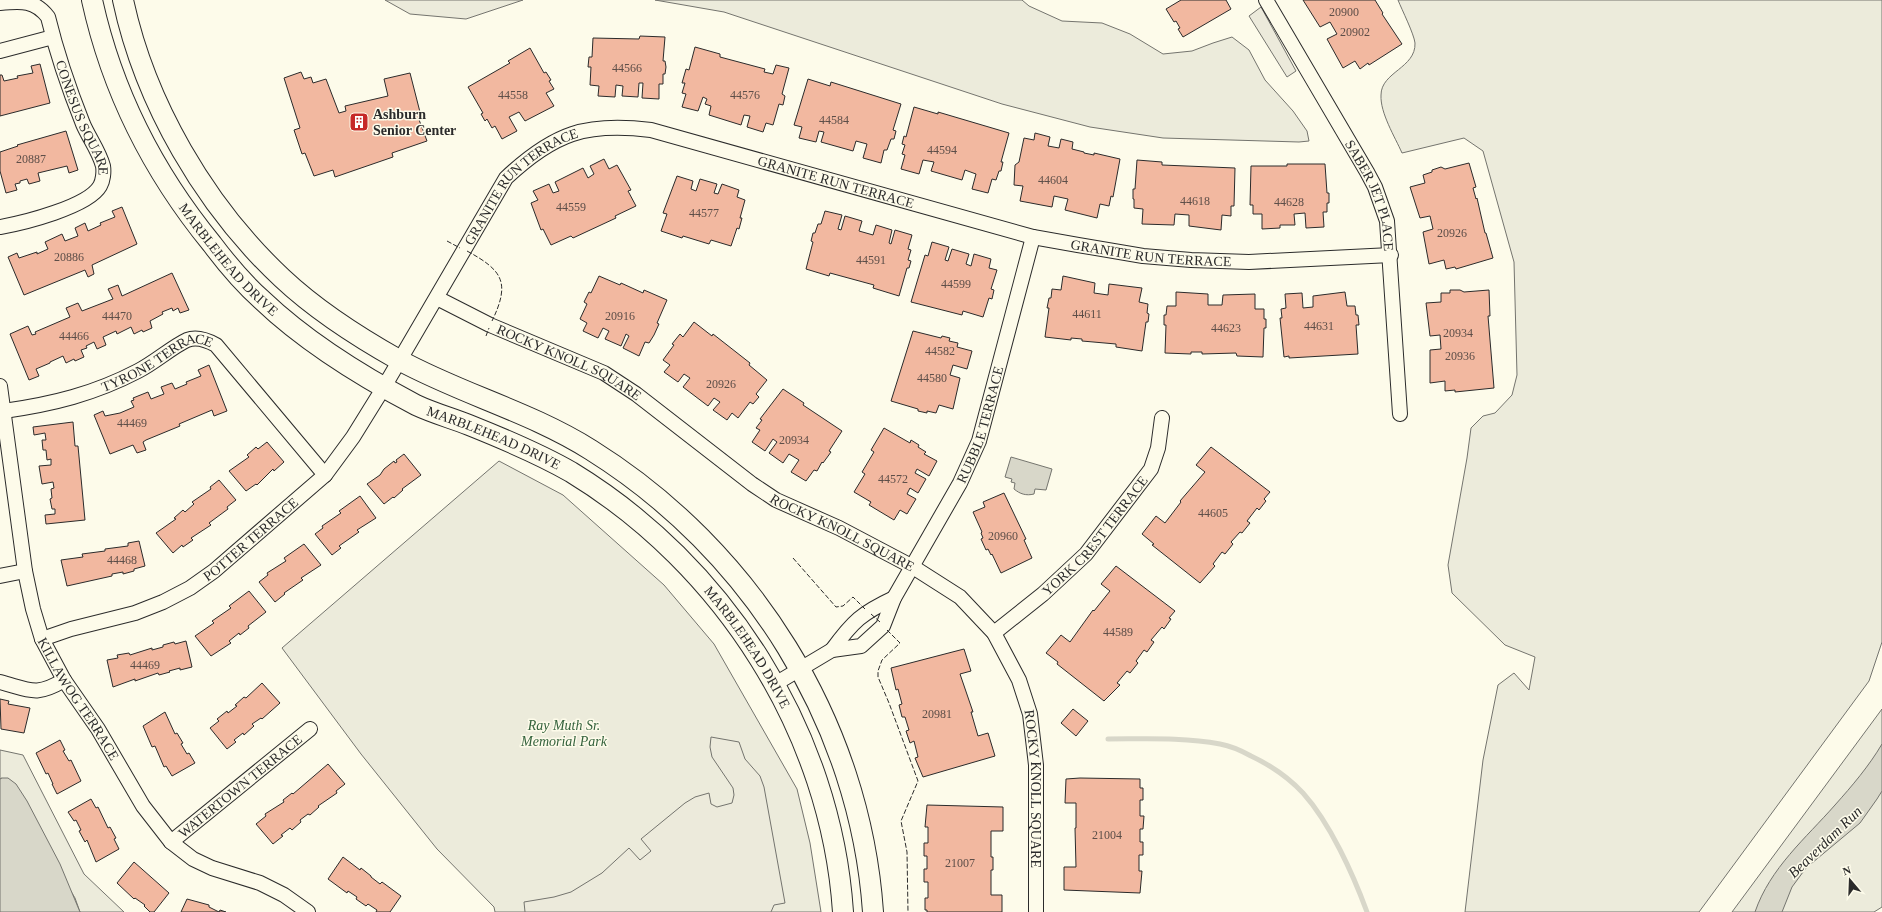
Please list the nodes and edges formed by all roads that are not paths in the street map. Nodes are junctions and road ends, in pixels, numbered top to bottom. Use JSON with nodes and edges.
{"nodes":[{"id":1,"x":92,"y":0,"type":"edge"},
{"id":2,"x":123,"y":0,"type":"edge"},
{"id":3,"x":1266,"y":0,"type":"edge"},
{"id":4,"x":0,"y":3,"type":"edge"},
{"id":5,"x":53,"y":37,"type":"junction"},
{"id":6,"x":0,"y":51,"type":"edge"},
{"id":7,"x":0,"y":227,"type":"edge"},
{"id":8,"x":1034,"y":237,"type":"junction"},
{"id":9,"x":1390,"y":255,"type":"junction"},
{"id":10,"x":437,"y":298,"type":"junction"},
{"id":11,"x":400,"y":361,"type":"junction"},
{"id":12,"x":0,"y":386,"type":"edge"},
{"id":13,"x":384,"y":387,"type":"junction"},
{"id":14,"x":4,"y":411,"type":"junction"},
{"id":15,"x":1400,"y":414,"type":"dead end"},
{"id":16,"x":1162,"y":418,"type":"dead end"},
{"id":17,"x":325,"y":476,"type":"junction"},
{"id":18,"x":913,"y":567,"type":"junction"},
{"id":19,"x":25,"y":571,"type":"junction"},
{"id":20,"x":0,"y":576,"type":"edge"},
{"id":21,"x":894,"y":598,"type":"junction"},
{"id":22,"x":994,"y":633,"type":"junction"},
{"id":23,"x":42,"y":639,"type":"junction"},
{"id":24,"x":832,"y":650,"type":"junction"},
{"id":25,"x":800,"y":668,"type":"junction"},
{"id":26,"x":64,"y":680,"type":"junction"},
{"id":27,"x":0,"y":682,"type":"edge"},
{"id":28,"x":775,"y":684,"type":"junction"},
{"id":29,"x":310,"y":729,"type":"dead end"},
{"id":30,"x":171,"y":842,"type":"junction"},
{"id":31,"x":308,"y":912,"type":"edge"},
{"id":32,"x":843,"y":912,"type":"edge"},
{"id":33,"x":873,"y":912,"type":"edge"},
{"id":34,"x":1036,"y":912,"type":"edge"}],
"edges":[{"from":1,"to":13,"type":"street","name":"MARBLEHEAD DRIVE"},
{"from":2,"to":11,"type":"street","name":"MARBLEHEAD DRIVE"},
{"from":3,"to":9,"type":"street","name":"SABER JET PLACE"},
{"from":4,"to":5,"type":"street","name":"CONESUS SQUARE"},
{"from":5,"to":6,"type":"street"},
{"from":5,"to":7,"type":"street","name":"CONESUS SQUARE"},
{"from":8,"to":9,"type":"street","name":"GRANITE RUN TERRACE"},
{"from":8,"to":10,"type":"street","name":"GRANITE RUN TERRACE"},
{"from":8,"to":18,"type":"street","name":"RUBBLE TERRACE"},
{"from":9,"to":15,"type":"street","name":"SABER JET PLACE"},
{"from":10,"to":11,"type":"street","name":"GRANITE RUN TERRACE"},
{"from":10,"to":18,"type":"street","name":"ROCKY KNOLL SQUARE"},
{"from":11,"to":13,"type":"street","name":"POTTER TERRACE"},
{"from":11,"to":25,"type":"street","name":"MARBLEHEAD DRIVE"},
{"from":12,"to":14,"type":"street","name":"KILLAWOG TERRACE"},
{"from":13,"to":17,"type":"street","name":"POTTER TERRACE"},
{"from":13,"to":28,"type":"street","name":"MARBLEHEAD DRIVE"},
{"from":14,"to":17,"type":"street","name":"TYRONE TERRACE"},
{"from":14,"to":19,"type":"street","name":"KILLAWOG TERRACE"},
{"from":16,"to":22,"type":"street","name":"YORK CREST TERRACE"},
{"from":17,"to":23,"type":"street","name":"POTTER TERRACE"},
{"from":18,"to":21,"type":"street","name":"RUBBLE TERRACE"},
{"from":18,"to":22,"type":"street","name":"ROCKY KNOLL SQUARE"},
{"from":19,"to":20,"type":"street"},
{"from":19,"to":23,"type":"street","name":"KILLAWOG TERRACE"},
{"from":21,"to":24,"type":"street","name":"RUBBLE TERRACE"},
{"from":21,"to":24,"type":"street","name":"RUBBLE TERRACE"},
{"from":22,"to":34,"type":"street","name":"ROCKY KNOLL SQUARE"},
{"from":23,"to":26,"type":"street","name":"KILLAWOG TERRACE"},
{"from":24,"to":25,"type":"street","name":"RUBBLE TERRACE"},
{"from":25,"to":28,"type":"street","name":"RUBBLE TERRACE"},
{"from":25,"to":33,"type":"street","name":"MARBLEHEAD DRIVE"},
{"from":26,"to":27,"type":"street"},
{"from":26,"to":30,"type":"street","name":"KILLAWOG TERRACE"},
{"from":28,"to":32,"type":"street","name":"MARBLEHEAD DRIVE"},
{"from":29,"to":30,"type":"street","name":"WATERTOWN TERRACE"},
{"from":30,"to":31,"type":"street","name":"KILLAWOG TERRACE"}]}
